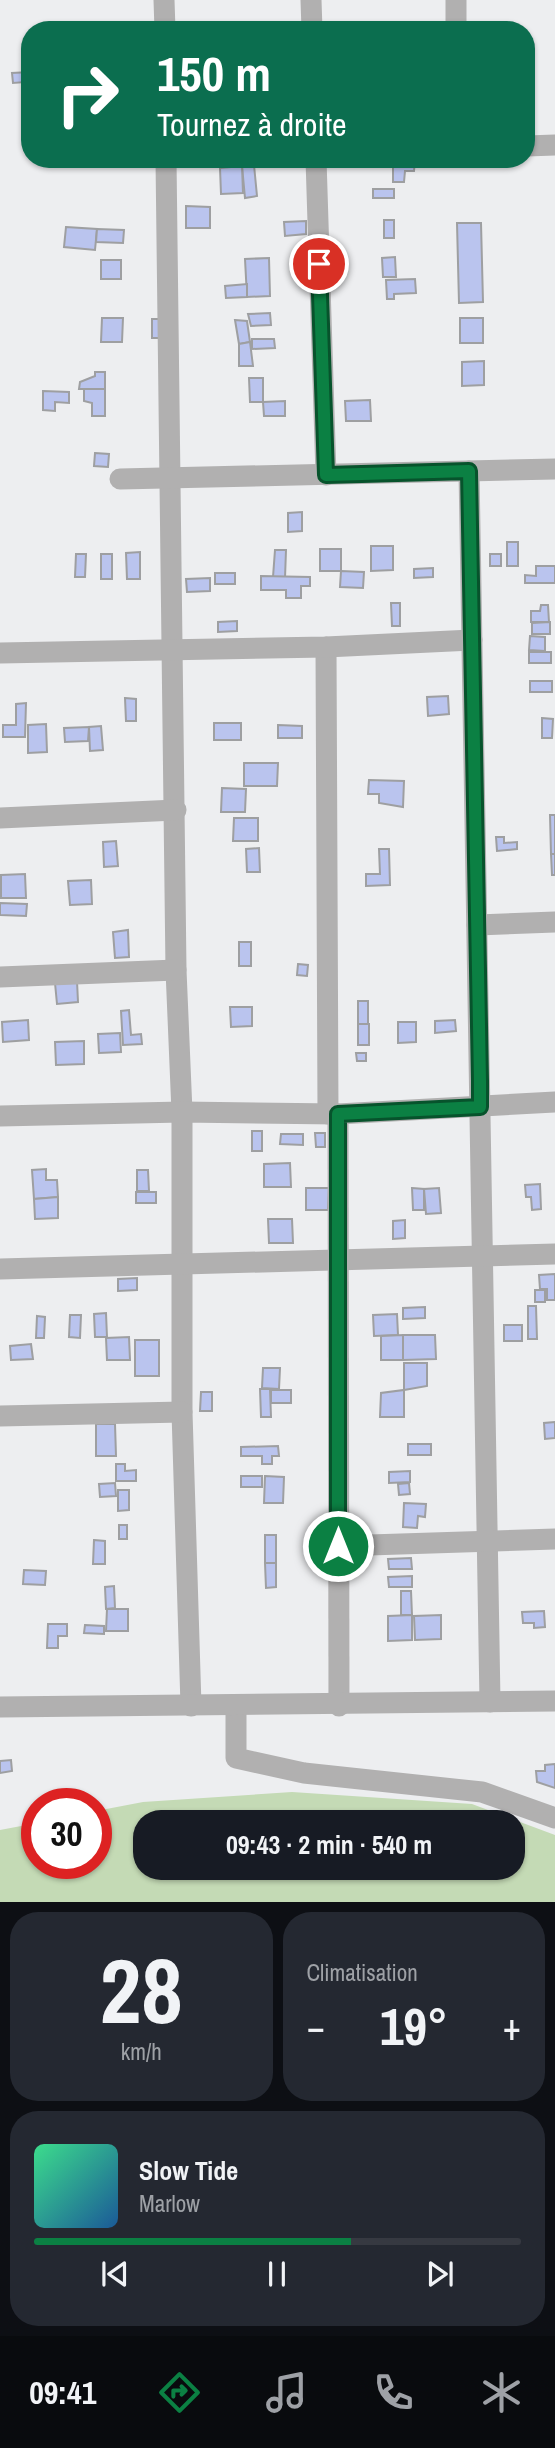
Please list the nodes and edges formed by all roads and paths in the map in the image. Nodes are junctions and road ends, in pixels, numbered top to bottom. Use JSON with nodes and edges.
{"nodes":[{"id":1,"x":164,"y":0,"type":"edge"},
{"id":2,"x":311,"y":0,"type":"edge"},
{"id":3,"x":456,"y":0,"type":"edge"},
{"id":4,"x":165,"y":21,"type":"edge"},
{"id":5,"x":312,"y":21,"type":"edge"},
{"id":6,"x":456,"y":21,"type":"edge"},
{"id":7,"x":555,"y":145,"type":"edge"},
{"id":8,"x":535,"y":146,"type":"edge"},
{"id":9,"x":166,"y":168,"type":"edge"},
{"id":10,"x":316,"y":168,"type":"edge"},
{"id":11,"x":555,"y":469,"type":"edge"},
{"id":12,"x":469,"y":471,"type":"junction"},
{"id":13,"x":326,"y":475,"type":"junction"},
{"id":14,"x":170,"y":478,"type":"junction"},
{"id":15,"x":120,"y":480,"type":"dead end"},
{"id":16,"x":472,"y":640,"type":"junction"},
{"id":17,"x":326,"y":647,"type":"junction"},
{"id":18,"x":173,"y":651,"type":"junction"},
{"id":19,"x":0,"y":653,"type":"edge"},
{"id":20,"x":176,"y":810,"type":"junction"},
{"id":21,"x":0,"y":818,"type":"edge"},
{"id":22,"x":555,"y":922,"type":"edge"},
{"id":23,"x":477,"y":925,"type":"junction"},
{"id":24,"x":176,"y":970,"type":"junction"},
{"id":25,"x":0,"y":977,"type":"edge"},
{"id":26,"x":555,"y":1102,"type":"edge"},
{"id":27,"x":480,"y":1107,"type":"junction"},
{"id":28,"x":182,"y":1112,"type":"junction"},
{"id":29,"x":333,"y":1114,"type":"junction"},
{"id":30,"x":0,"y":1116,"type":"edge"},
{"id":31,"x":555,"y":1254,"type":"edge"},
{"id":32,"x":482,"y":1257,"type":"junction"},
{"id":33,"x":338,"y":1260,"type":"junction"},
{"id":34,"x":182,"y":1265,"type":"junction"},
{"id":35,"x":0,"y":1269,"type":"edge"},
{"id":36,"x":182,"y":1412,"type":"junction"},
{"id":37,"x":0,"y":1416,"type":"edge"},
{"id":38,"x":555,"y":1539,"type":"edge"},
{"id":39,"x":487,"y":1542,"type":"junction"},
{"id":40,"x":338,"y":1546,"type":"junction"},
{"id":41,"x":555,"y":1701,"type":"edge"},
{"id":42,"x":490,"y":1702,"type":"junction"},
{"id":43,"x":191,"y":1706,"type":"junction"},
{"id":44,"x":236,"y":1706,"type":"junction"},
{"id":45,"x":339,"y":1706,"type":"junction"},
{"id":46,"x":0,"y":1707,"type":"edge"},
{"id":47,"x":555,"y":1818,"type":"edge"}],
"edges":[{"from":1,"to":4,"type":"street"},
{"from":2,"to":5,"type":"street"},
{"from":3,"to":6,"type":"street"},
{"from":7,"to":8,"type":"street"},
{"from":9,"to":14,"type":"street"},
{"from":10,"to":13,"type":"street"},
{"from":11,"to":12,"type":"street"},
{"from":12,"to":13,"type":"street"},
{"from":12,"to":16,"type":"street"},
{"from":13,"to":14,"type":"street"},
{"from":14,"to":15,"type":"street"},
{"from":14,"to":18,"type":"street"},
{"from":16,"to":17,"type":"street"},
{"from":16,"to":23,"type":"street"},
{"from":17,"to":18,"type":"street"},
{"from":17,"to":29,"type":"street"},
{"from":18,"to":19,"type":"street"},
{"from":18,"to":20,"type":"street"},
{"from":20,"to":21,"type":"street"},
{"from":20,"to":24,"type":"street"},
{"from":22,"to":23,"type":"street"},
{"from":23,"to":27,"type":"street"},
{"from":24,"to":25,"type":"street"},
{"from":24,"to":28,"type":"street"},
{"from":26,"to":27,"type":"street"},
{"from":27,"to":29,"type":"street"},
{"from":27,"to":32,"type":"street"},
{"from":28,"to":29,"type":"street"},
{"from":28,"to":30,"type":"street"},
{"from":28,"to":34,"type":"street"},
{"from":29,"to":33,"type":"street"},
{"from":31,"to":32,"type":"street"},
{"from":32,"to":33,"type":"street"},
{"from":32,"to":39,"type":"street"},
{"from":33,"to":34,"type":"street"},
{"from":33,"to":40,"type":"street"},
{"from":34,"to":35,"type":"street"},
{"from":34,"to":36,"type":"street"},
{"from":36,"to":37,"type":"street"},
{"from":36,"to":43,"type":"street"},
{"from":38,"to":39,"type":"street"},
{"from":39,"to":40,"type":"street"},
{"from":39,"to":42,"type":"street"},
{"from":40,"to":45,"type":"street"},
{"from":41,"to":42,"type":"street"},
{"from":42,"to":45,"type":"street"},
{"from":43,"to":44,"type":"street"},
{"from":43,"to":46,"type":"street"},
{"from":44,"to":45,"type":"street"},
{"from":44,"to":47,"type":"street"}]}
